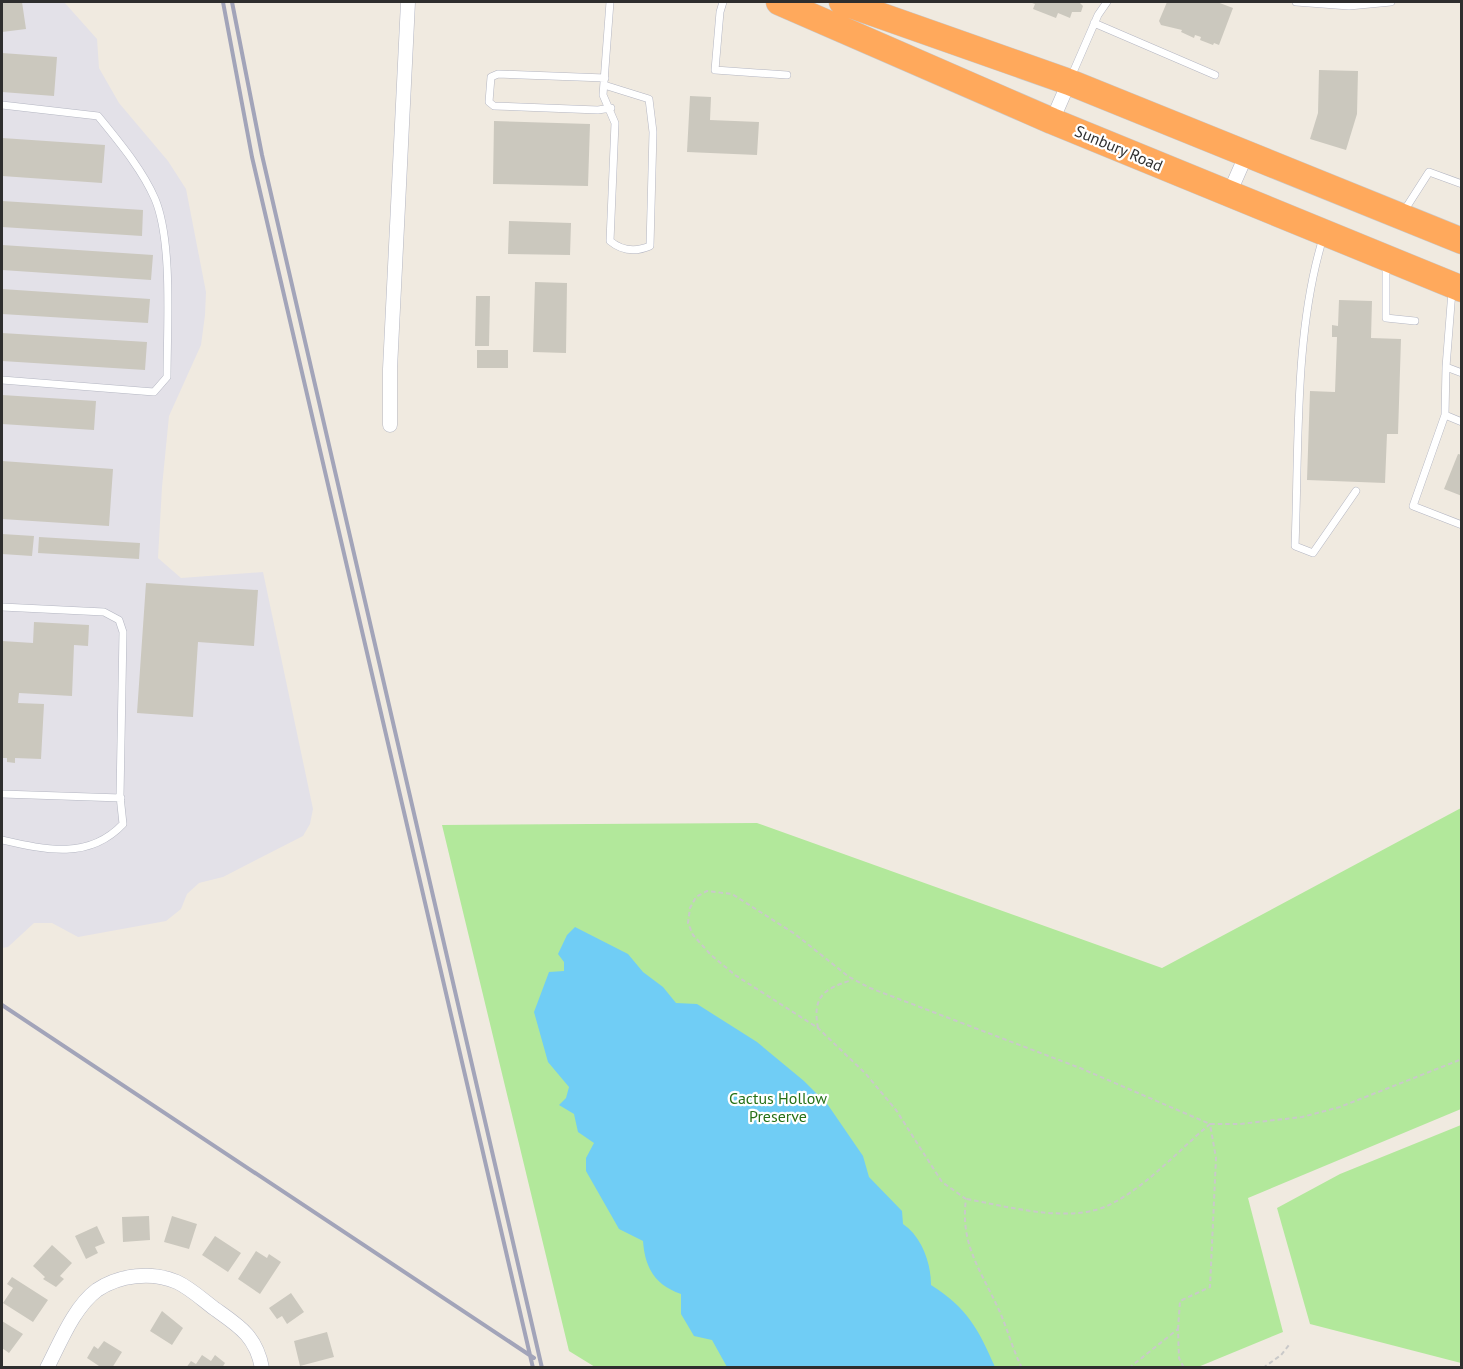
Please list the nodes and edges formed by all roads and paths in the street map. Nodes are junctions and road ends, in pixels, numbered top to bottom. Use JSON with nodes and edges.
{"nodes":[{"id":1,"x":408,"y":2,"type":"edge"},
{"id":2,"x":610,"y":2,"type":"edge"},
{"id":3,"x":723,"y":2,"type":"edge"},
{"id":4,"x":779,"y":2,"type":"edge"},
{"id":5,"x":842,"y":2,"type":"edge"},
{"id":6,"x":1107,"y":2,"type":"edge"},
{"id":7,"x":1296,"y":2,"type":"edge"},
{"id":8,"x":1315,"y":2,"type":"edge"},
{"id":9,"x":1391,"y":2,"type":"edge"},
{"id":10,"x":1094,"y":23,"type":"junction"},
{"id":11,"x":787,"y":75,"type":"dead end"},
{"id":12,"x":1215,"y":75,"type":"dead end"},
{"id":13,"x":604,"y":81,"type":"junction"},
{"id":14,"x":1069,"y":82,"type":"junction"},
{"id":15,"x":2,"y":105,"type":"edge"},
{"id":16,"x":611,"y":108,"type":"junction"},
{"id":17,"x":1052,"y":120,"type":"junction"},
{"id":18,"x":1246,"y":153,"type":"junction"},
{"id":19,"x":1461,"y":184,"type":"edge"},
{"id":20,"x":1229,"y":194,"type":"junction"},
{"id":21,"x":1401,"y":216,"type":"junction"},
{"id":22,"x":1325,"y":233,"type":"junction"},
{"id":23,"x":1461,"y":241,"type":"edge"},
{"id":24,"x":1386,"y":258,"type":"junction"},
{"id":25,"x":1457,"y":287,"type":"edge"},
{"id":26,"x":1415,"y":321,"type":"dead end"},
{"id":27,"x":1446,"y":367,"type":"junction"},
{"id":28,"x":1461,"y":373,"type":"edge"},
{"id":29,"x":2,"y":380,"type":"edge"},
{"id":30,"x":1445,"y":415,"type":"junction"},
{"id":31,"x":1461,"y":422,"type":"edge"},
{"id":32,"x":390,"y":424,"type":"dead end"},
{"id":33,"x":1356,"y":491,"type":"dead end"},
{"id":34,"x":1461,"y":525,"type":"edge"},
{"id":35,"x":2,"y":607,"type":"edge"},
{"id":36,"x":2,"y":794,"type":"edge"},
{"id":37,"x":121,"y":798,"type":"junction"},
{"id":38,"x":2,"y":840,"type":"edge"},
{"id":39,"x":853,"y":979,"type":"junction"},
{"id":40,"x":818,"y":1028,"type":"junction"},
{"id":41,"x":1461,"y":1059,"type":"edge"},
{"id":42,"x":1210,"y":1124,"type":"junction"},
{"id":43,"x":966,"y":1199,"type":"junction"},
{"id":44,"x":1178,"y":1329,"type":"junction"},
{"id":45,"x":1289,"y":1345,"type":"dead end"},
{"id":46,"x":46,"y":1368,"type":"edge"},
{"id":47,"x":262,"y":1368,"type":"edge"},
{"id":48,"x":1022,"y":1368,"type":"edge"},
{"id":49,"x":1128,"y":1368,"type":"edge"},
{"id":50,"x":1184,"y":1368,"type":"edge"},
{"id":51,"x":1263,"y":1368,"type":"edge"}],
"edges":[{"from":1,"to":32,"type":"street"},
{"from":2,"to":13,"type":"lane"},
{"from":3,"to":11,"type":"lane"},
{"from":4,"to":17,"type":"highway","name":"Sunbury Road"},
{"from":5,"to":14,"type":"highway"},
{"from":6,"to":10,"type":"lane"},
{"from":7,"to":8,"type":"lane"},
{"from":8,"to":9,"type":"lane"},
{"from":10,"to":12,"type":"lane"},
{"from":10,"to":14,"type":"lane"},
{"from":13,"to":16,"type":"lane"},
{"from":13,"to":16,"type":"lane"},
{"from":13,"to":16,"type":"lane"},
{"from":14,"to":17,"type":"street"},
{"from":14,"to":18,"type":"highway"},
{"from":15,"to":29,"type":"lane"},
{"from":17,"to":20,"type":"highway","name":"Sunbury Road"},
{"from":18,"to":20,"type":"street"},
{"from":18,"to":21,"type":"highway"},
{"from":19,"to":21,"type":"lane"},
{"from":20,"to":22,"type":"highway","name":"Sunbury Road"},
{"from":21,"to":23,"type":"highway"},
{"from":22,"to":24,"type":"highway","name":"Sunbury Road"},
{"from":22,"to":33,"type":"lane"},
{"from":24,"to":25,"type":"highway","name":"Sunbury Road"},
{"from":24,"to":26,"type":"lane"},
{"from":25,"to":27,"type":"lane"},
{"from":27,"to":28,"type":"lane"},
{"from":27,"to":30,"type":"lane"},
{"from":30,"to":31,"type":"lane"},
{"from":30,"to":34,"type":"lane"},
{"from":35,"to":37,"type":"lane"},
{"from":36,"to":37,"type":"lane"},
{"from":37,"to":38,"type":"lane"},
{"from":39,"to":40,"type":"path"},
{"from":39,"to":40,"type":"path"},
{"from":39,"to":42,"type":"path"},
{"from":40,"to":43,"type":"path"},
{"from":41,"to":42,"type":"path"},
{"from":42,"to":43,"type":"path"},
{"from":42,"to":44,"type":"path"},
{"from":43,"to":48,"type":"path"},
{"from":44,"to":49,"type":"path"},
{"from":44,"to":50,"type":"path"},
{"from":45,"to":51,"type":"path"},
{"from":46,"to":47,"type":"street"}]}
